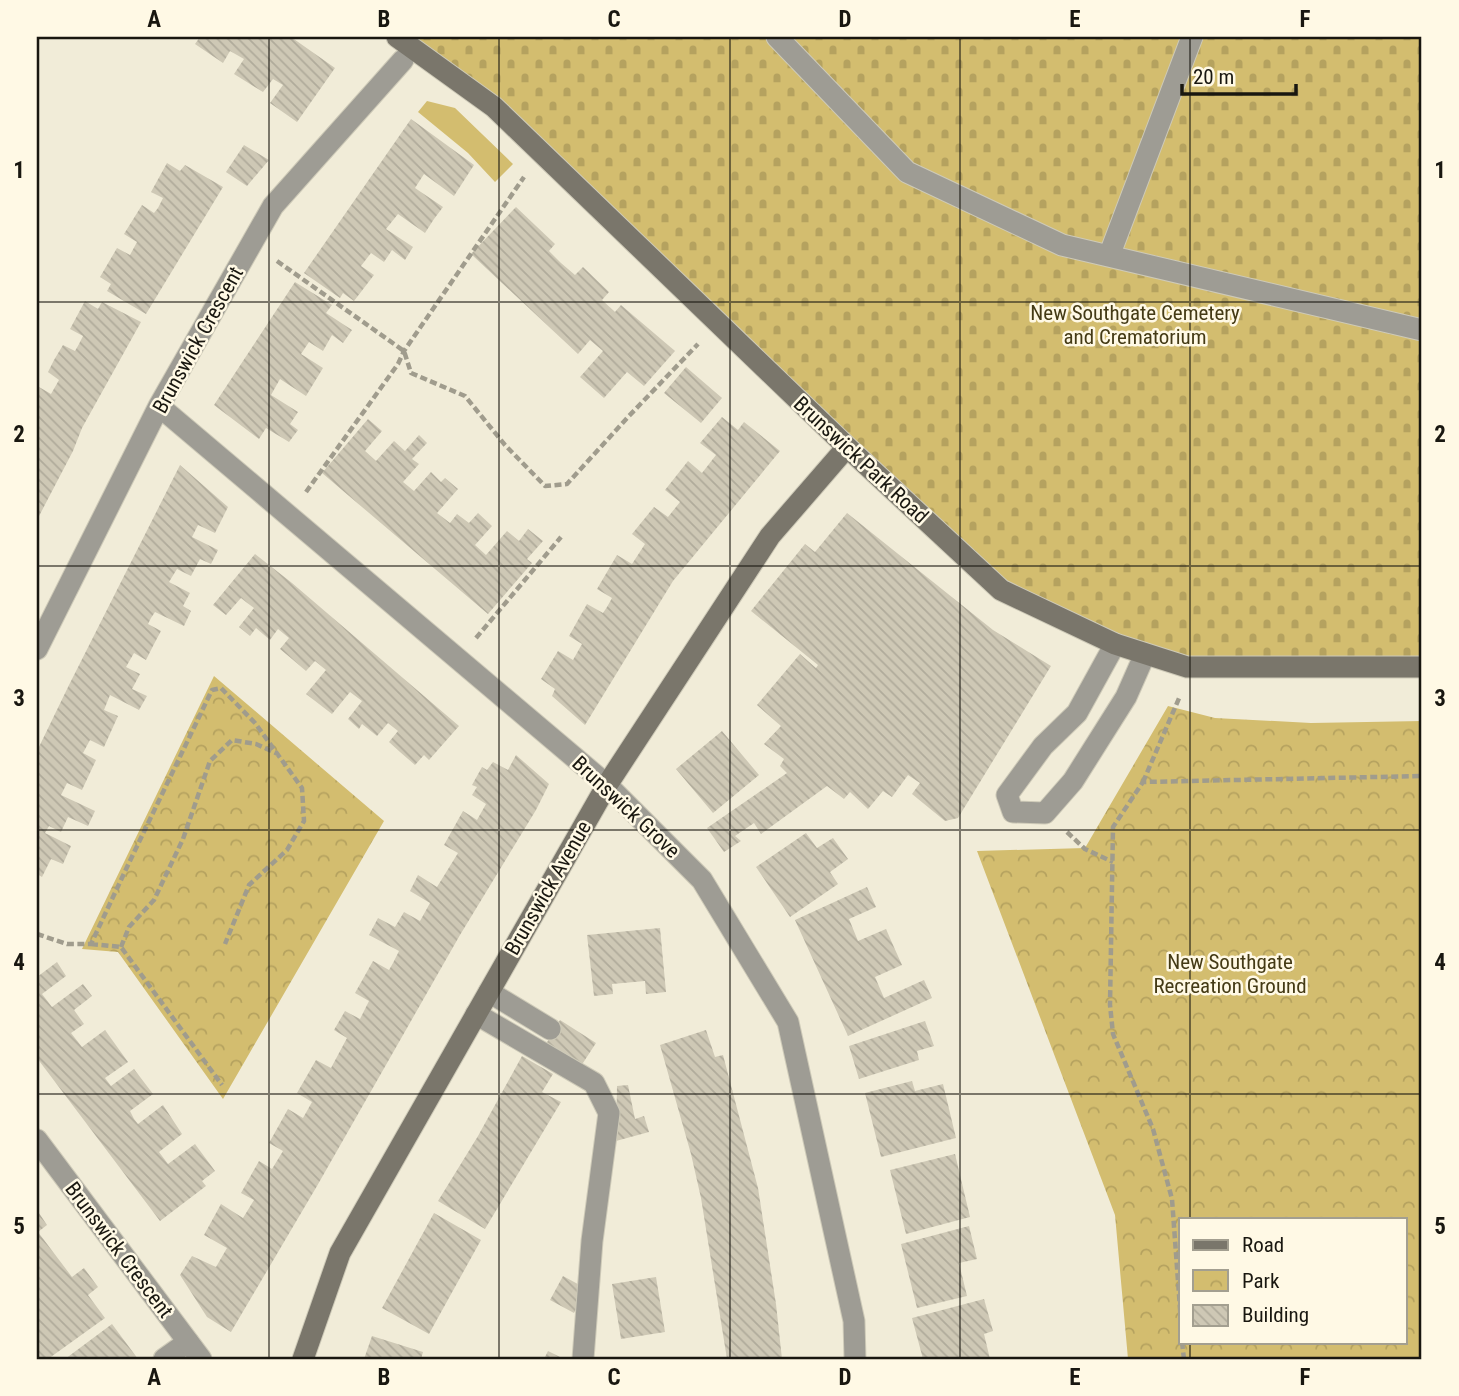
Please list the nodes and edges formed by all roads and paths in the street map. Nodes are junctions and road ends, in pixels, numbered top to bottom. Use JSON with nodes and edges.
{"nodes":[{"id":1,"x":397,"y":37,"type":"edge"},
{"id":2,"x":777,"y":37,"type":"edge"},
{"id":3,"x":1192,"y":37,"type":"edge"},
{"id":4,"x":403,"y":60,"type":"dead end"},
{"id":5,"x":542,"y":154,"type":"junction"},
{"id":6,"x":251,"y":244,"type":"junction"},
{"id":7,"x":1109,"y":256,"type":"junction"},
{"id":8,"x":718,"y":323,"type":"junction"},
{"id":9,"x":1422,"y":330,"type":"edge"},
{"id":10,"x":404,"y":351,"type":"junction"},
{"id":11,"x":159,"y":406,"type":"junction"},
{"id":12,"x":847,"y":447,"type":"junction"},
{"id":13,"x":289,"y":516,"type":"junction"},
{"id":14,"x":561,"y":537,"type":"dead end"},
{"id":15,"x":1115,"y":644,"type":"junction"},
{"id":16,"x":37,"y":649,"type":"edge"},
{"id":17,"x":1145,"y":654,"type":"junction"},
{"id":18,"x":458,"y":659,"type":"junction"},
{"id":19,"x":1422,"y":667,"type":"edge"},
{"id":20,"x":1192,"y":668,"type":"junction"},
{"id":21,"x":278,"y":755,"type":"junction"},
{"id":22,"x":1422,"y":776,"type":"edge"},
{"id":23,"x":1143,"y":782,"type":"junction"},
{"id":24,"x":607,"y":785,"type":"junction"},
{"id":25,"x":1045,"y":813,"type":"junction"},
{"id":26,"x":1113,"y":862,"type":"junction"},
{"id":27,"x":37,"y":934,"type":"edge"},
{"id":28,"x":225,"y":943,"type":"dead end"},
{"id":29,"x":91,"y":944,"type":"junction"},
{"id":30,"x":121,"y":947,"type":"junction"},
{"id":31,"x":489,"y":992,"type":"junction"},
{"id":32,"x":476,"y":1014,"type":"junction"},
{"id":33,"x":550,"y":1029,"type":"dead end"},
{"id":34,"x":222,"y":1084,"type":"dead end"},
{"id":35,"x":37,"y":1140,"type":"edge"},
{"id":36,"x":1179,"y":1294,"type":"edge"},
{"id":37,"x":195,"y":1351,"type":"edge"},
{"id":38,"x":164,"y":1359,"type":"edge"},
{"id":39,"x":303,"y":1359,"type":"edge"},
{"id":40,"x":583,"y":1359,"type":"edge"},
{"id":41,"x":855,"y":1359,"type":"edge"}],
"edges":[{"from":1,"to":5,"type":"street","name":"Brunswick Park Road"},
{"from":2,"to":7,"type":"street"},
{"from":3,"to":7,"type":"street"},
{"from":4,"to":6,"type":"street","name":"Brunswick Crescent"},
{"from":5,"to":8,"type":"street","name":"Brunswick Park Road"},
{"from":5,"to":10,"type":"path"},
{"from":6,"to":10,"type":"path"},
{"from":6,"to":11,"type":"street","name":"Brunswick Crescent"},
{"from":7,"to":9,"type":"street"},
{"from":8,"to":10,"type":"path"},
{"from":8,"to":12,"type":"street","name":"Brunswick Park Road"},
{"from":10,"to":13,"type":"path"},
{"from":11,"to":13,"type":"street","name":"Brunswick Grove"},
{"from":11,"to":16,"type":"street","name":"Brunswick Crescent"},
{"from":12,"to":15,"type":"street","name":"Brunswick Park Road"},
{"from":12,"to":24,"type":"street","name":"Brunswick Avenue"},
{"from":13,"to":18,"type":"street","name":"Brunswick Grove"},
{"from":14,"to":18,"type":"path"},
{"from":15,"to":17,"type":"street","name":"Brunswick Park Road"},
{"from":15,"to":25,"type":"street"},
{"from":17,"to":20,"type":"street","name":"Brunswick Park Road"},
{"from":17,"to":25,"type":"street"},
{"from":18,"to":24,"type":"street","name":"Brunswick Grove"},
{"from":19,"to":20,"type":"street","name":"Brunswick Park Road"},
{"from":20,"to":23,"type":"path"},
{"from":21,"to":28,"type":"path"},
{"from":21,"to":29,"type":"path"},
{"from":21,"to":30,"type":"path"},
{"from":22,"to":23,"type":"path"},
{"from":23,"to":26,"type":"path"},
{"from":24,"to":31,"type":"street","name":"Brunswick Avenue"},
{"from":24,"to":41,"type":"street","name":"Brunswick Grove"},
{"from":25,"to":26,"type":"path"},
{"from":26,"to":36,"type":"path"},
{"from":27,"to":29,"type":"path"},
{"from":29,"to":30,"type":"path"},
{"from":30,"to":34,"type":"path"},
{"from":31,"to":32,"type":"street","name":"Brunswick Avenue"},
{"from":31,"to":33,"type":"street"},
{"from":32,"to":39,"type":"street","name":"Brunswick Avenue"},
{"from":32,"to":40,"type":"street"},
{"from":35,"to":37,"type":"street","name":"Brunswick Crescent"},
{"from":37,"to":38,"type":"street"}]}
